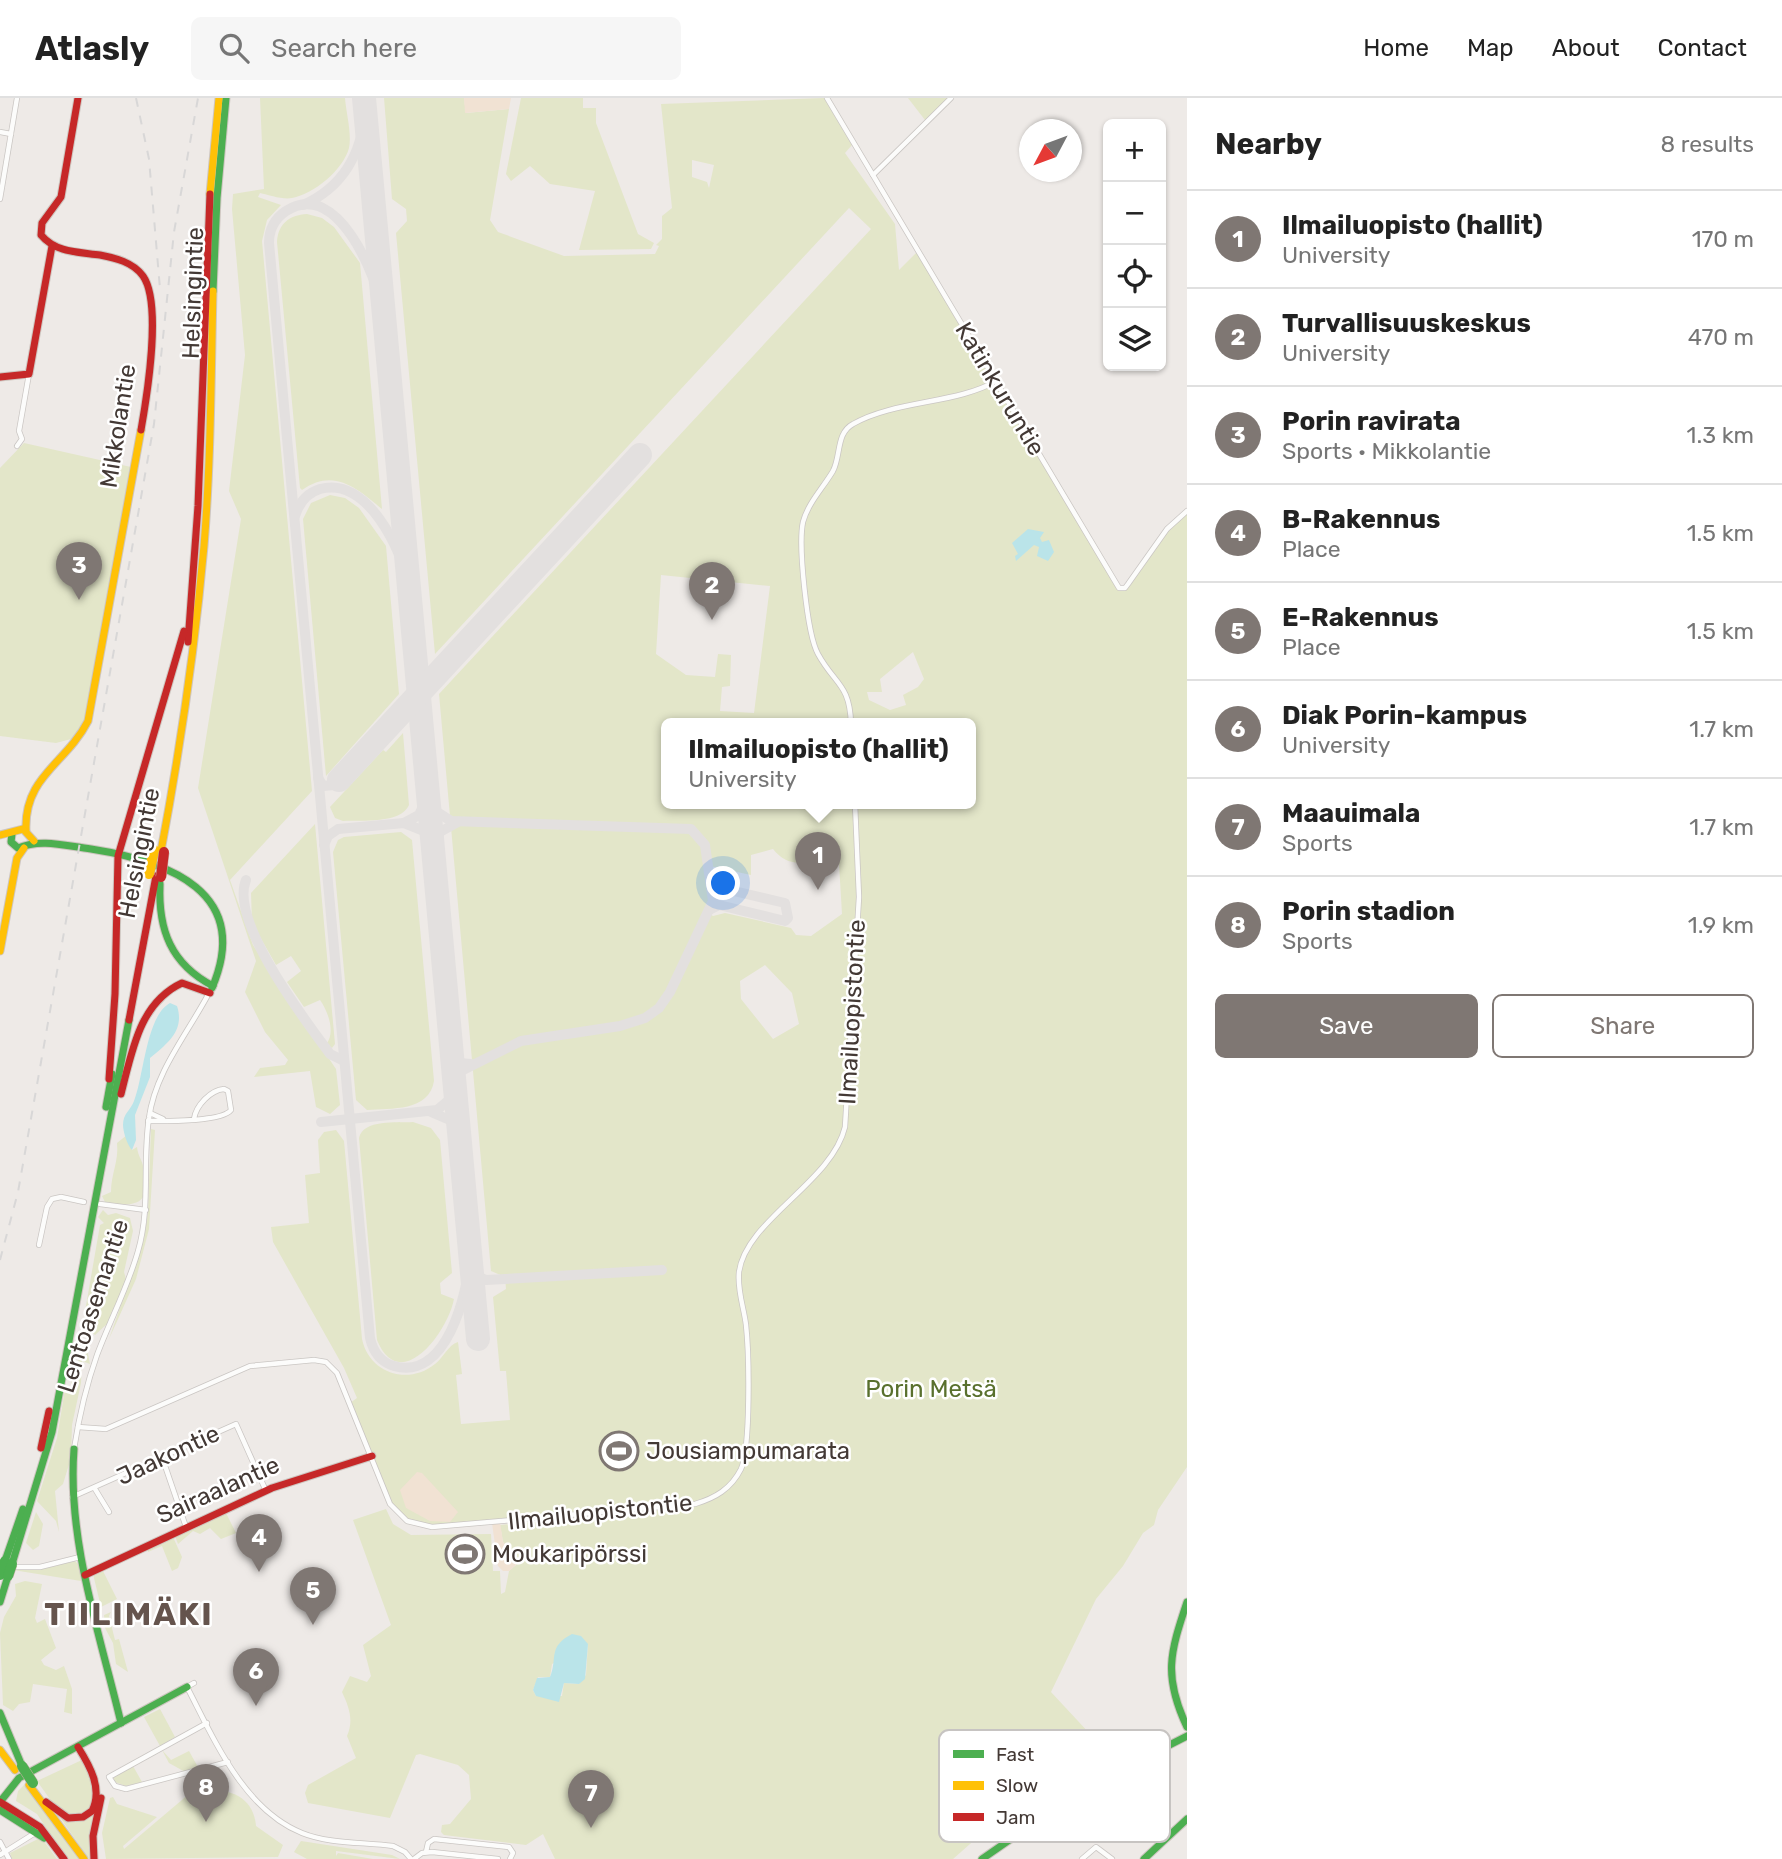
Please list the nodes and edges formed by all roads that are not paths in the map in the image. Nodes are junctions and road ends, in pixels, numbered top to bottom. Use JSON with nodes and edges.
{"nodes":[{"id":1,"x":17,"y":98,"type":"edge"},
{"id":2,"x":78,"y":98,"type":"edge"},
{"id":3,"x":219,"y":98,"type":"edge"},
{"id":4,"x":226,"y":98,"type":"edge"},
{"id":5,"x":827,"y":98,"type":"edge"},
{"id":6,"x":951,"y":98,"type":"edge"},
{"id":7,"x":0,"y":132,"type":"edge"},
{"id":8,"x":11,"y":134,"type":"junction"},
{"id":9,"x":873,"y":175,"type":"junction"},
{"id":10,"x":0,"y":199,"type":"edge"},
{"id":11,"x":52,"y":246,"type":"junction"},
{"id":12,"x":29,"y":374,"type":"junction"},
{"id":13,"x":0,"y":377,"type":"edge"},
{"id":14,"x":996,"y":381,"type":"junction"},
{"id":15,"x":17,"y":446,"type":"dead end"},
{"id":16,"x":1187,"y":511,"type":"edge"},
{"id":17,"x":198,"y":537,"type":"junction"},
{"id":18,"x":851,"y":718,"type":"edge"},
{"id":19,"x":855,"y":809,"type":"edge"},
{"id":20,"x":0,"y":835,"type":"edge"},
{"id":21,"x":21,"y":838,"type":"junction"},
{"id":22,"x":160,"y":851,"type":"junction"},
{"id":23,"x":118,"y":856,"type":"junction"},
{"id":24,"x":155,"y":876,"type":"junction"},
{"id":25,"x":0,"y":951,"type":"edge"},
{"id":26,"x":211,"y":989,"type":"junction"},
{"id":27,"x":108,"y":1095,"type":"junction"},
{"id":28,"x":150,"y":1113,"type":"junction"},
{"id":29,"x":163,"y":1119,"type":"junction"},
{"id":30,"x":194,"y":1119,"type":"junction"},
{"id":31,"x":148,"y":1121,"type":"junction"},
{"id":32,"x":101,"y":1172,"type":"junction"},
{"id":33,"x":84,"y":1202,"type":"dead end"},
{"id":34,"x":100,"y":1204,"type":"dead end"},
{"id":35,"x":146,"y":1210,"type":"junction"},
{"id":36,"x":39,"y":1245,"type":"dead end"},
{"id":37,"x":78,"y":1427,"type":"junction"},
{"id":38,"x":74,"y":1449,"type":"joint"},
{"id":39,"x":372,"y":1456,"type":"junction"},
{"id":40,"x":162,"y":1457,"type":"junction"},
{"id":41,"x":95,"y":1489,"type":"junction"},
{"id":42,"x":266,"y":1490,"type":"junction"},
{"id":43,"x":72,"y":1497,"type":"junction"},
{"id":44,"x":109,"y":1511,"type":"dead end"},
{"id":45,"x":186,"y":1527,"type":"junction"},
{"id":46,"x":80,"y":1557,"type":"junction"},
{"id":47,"x":6,"y":1563,"type":"edge"},
{"id":48,"x":3,"y":1575,"type":"edge"},
{"id":49,"x":85,"y":1575,"type":"junction"},
{"id":50,"x":0,"y":1602,"type":"edge"},
{"id":51,"x":1187,"y":1602,"type":"edge"},
{"id":52,"x":190,"y":1685,"type":"joint"},
{"id":53,"x":0,"y":1713,"type":"edge"},
{"id":54,"x":125,"y":1721,"type":"junction"},
{"id":55,"x":207,"y":1723,"type":"junction"},
{"id":56,"x":1187,"y":1727,"type":"edge"},
{"id":57,"x":0,"y":1730,"type":"edge"},
{"id":58,"x":1187,"y":1736,"type":"edge"},
{"id":59,"x":81,"y":1745,"type":"junction"},
{"id":60,"x":1170,"y":1745,"type":"edge"},
{"id":61,"x":0,"y":1750,"type":"edge"},
{"id":62,"x":228,"y":1762,"type":"junction"},
{"id":63,"x":18,"y":1768,"type":"junction"},
{"id":64,"x":31,"y":1784,"type":"junction"},
{"id":65,"x":0,"y":1802,"type":"edge"},
{"id":66,"x":46,"y":1802,"type":"junction"},
{"id":67,"x":0,"y":1810,"type":"edge"},
{"id":68,"x":1187,"y":1819,"type":"edge"},
{"id":69,"x":38,"y":1829,"type":"junction"},
{"id":70,"x":1170,"y":1835,"type":"edge"},
{"id":71,"x":0,"y":1842,"type":"edge"},
{"id":72,"x":1006,"y":1842,"type":"edge"},
{"id":73,"x":1162,"y":1842,"type":"edge"},
{"id":74,"x":426,"y":1852,"type":"junction"},
{"id":75,"x":3,"y":1853,"type":"edge"},
{"id":76,"x":9,"y":1859,"type":"edge"},
{"id":77,"x":62,"y":1859,"type":"edge"},
{"id":78,"x":84,"y":1859,"type":"edge"},
{"id":79,"x":94,"y":1859,"type":"edge"},
{"id":80,"x":412,"y":1859,"type":"edge"},
{"id":81,"x":498,"y":1859,"type":"edge"},
{"id":82,"x":510,"y":1859,"type":"edge"},
{"id":83,"x":982,"y":1859,"type":"edge"},
{"id":84,"x":1082,"y":1859,"type":"edge"},
{"id":85,"x":1112,"y":1859,"type":"edge"},
{"id":86,"x":1144,"y":1859,"type":"edge"}],
"edges":[{"from":1,"to":8,"type":"street"},
{"from":2,"to":11,"type":"main road"},
{"from":3,"to":17,"type":"main road","name":"Helsingintie"},
{"from":4,"to":22,"type":"main road","name":"Helsingintie"},
{"from":5,"to":9,"type":"street","name":"Katinkuruntie"},
{"from":6,"to":9,"type":"street"},
{"from":7,"to":8,"type":"street"},
{"from":8,"to":10,"type":"street"},
{"from":9,"to":14,"type":"street","name":"Katinkuruntie"},
{"from":11,"to":12,"type":"main road"},
{"from":11,"to":21,"type":"main road","name":"Mikkolantie"},
{"from":12,"to":13,"type":"main road"},
{"from":12,"to":15,"type":"street"},
{"from":14,"to":16,"type":"street","name":"Katinkuruntie"},
{"from":14,"to":18,"type":"street"},
{"from":17,"to":22,"type":"main road","name":"Helsingintie"},
{"from":17,"to":23,"type":"main road"},
{"from":19,"to":39,"type":"street","name":"Ilmailuopistontie"},
{"from":20,"to":21,"type":"main road","name":"Lentoasemantie"},
{"from":21,"to":23,"type":"main road","name":"Lentoasemantie"},
{"from":21,"to":25,"type":"main road"},
{"from":22,"to":24,"type":"main road","name":"Helsingintie","bridge":true},
{"from":23,"to":26,"type":"main road","name":"Lentoasemantie"},
{"from":23,"to":27,"type":"main road"},
{"from":24,"to":26,"type":"main road"},
{"from":24,"to":27,"type":"main road","name":"Helsingintie"},
{"from":24,"to":32,"type":"main road","name":"Helsingintie"},
{"from":26,"to":28,"type":"street","name":"Lentoasemantie"},
{"from":26,"to":32,"type":"main road"},
{"from":27,"to":47,"type":"main road","name":"Helsingintie"},
{"from":28,"to":29,"type":"street"},
{"from":28,"to":31,"type":"street","name":"Lentoasemantie"},
{"from":29,"to":30,"type":"street"},
{"from":29,"to":31,"type":"street"},
{"from":30,"to":30,"type":"street"},
{"from":31,"to":35,"type":"street","name":"Lentoasemantie"},
{"from":32,"to":47,"type":"main road","name":"Helsingintie"},
{"from":33,"to":36,"type":"street"},
{"from":34,"to":35,"type":"street"},
{"from":35,"to":37,"type":"street","name":"Lentoasemantie"},
{"from":37,"to":38,"type":"street","name":"Lentoasemantie"},
{"from":37,"to":39,"type":"street","name":"Ilmailuopistontie"},
{"from":38,"to":43,"type":"main road","name":"Lentoasemantie"},
{"from":39,"to":42,"type":"main road","name":"Sairaalantie"},
{"from":40,"to":41,"type":"street","name":"Jaakontie"},
{"from":40,"to":42,"type":"street","name":"Jaakontie"},
{"from":40,"to":45,"type":"street"},
{"from":41,"to":43,"type":"street","name":"Jaakontie"},
{"from":41,"to":44,"type":"street"},
{"from":42,"to":45,"type":"main road","name":"Sairaalantie"},
{"from":43,"to":46,"type":"main road","name":"Lentoasemantie"},
{"from":45,"to":49,"type":"main road","name":"Sairaalantie"},
{"from":46,"to":47,"type":"street"},
{"from":46,"to":49,"type":"main road","name":"Lentoasemantie"},
{"from":47,"to":48,"type":"main road","name":"Helsingintie","bridge":true},
{"from":48,"to":50,"type":"main road","name":"Helsingintie"},
{"from":49,"to":54,"type":"main road","name":"Lentoasemantie"},
{"from":51,"to":56,"type":"main road"},
{"from":52,"to":54,"type":"main road"},
{"from":52,"to":55,"type":"street"},
{"from":53,"to":63,"type":"main road"},
{"from":54,"to":59,"type":"main road"},
{"from":55,"to":62,"type":"street"},
{"from":55,"to":62,"type":"street"},
{"from":57,"to":63,"type":"main road"},
{"from":58,"to":60,"type":"main road"},
{"from":59,"to":65,"type":"main road"},
{"from":59,"to":66,"type":"main road"},
{"from":59,"to":79,"type":"main road"},
{"from":61,"to":63,"type":"main road"},
{"from":62,"to":80,"type":"street"},
{"from":63,"to":64,"type":"main road","bridge":true},
{"from":64,"to":66,"type":"main road"},
{"from":64,"to":78,"type":"main road"},
{"from":65,"to":69,"type":"main road"},
{"from":66,"to":78,"type":"main road"},
{"from":67,"to":69,"type":"main road"},
{"from":68,"to":70,"type":"main road"},
{"from":69,"to":75,"type":"street"},
{"from":69,"to":77,"type":"main road"},
{"from":71,"to":75,"type":"street"},
{"from":72,"to":83,"type":"main road"},
{"from":73,"to":86,"type":"main road"},
{"from":74,"to":80,"type":"street"},
{"from":74,"to":81,"type":"street"},
{"from":74,"to":82,"type":"street"},
{"from":75,"to":76,"type":"street"},
{"from":84,"to":85,"type":"street"}]}
